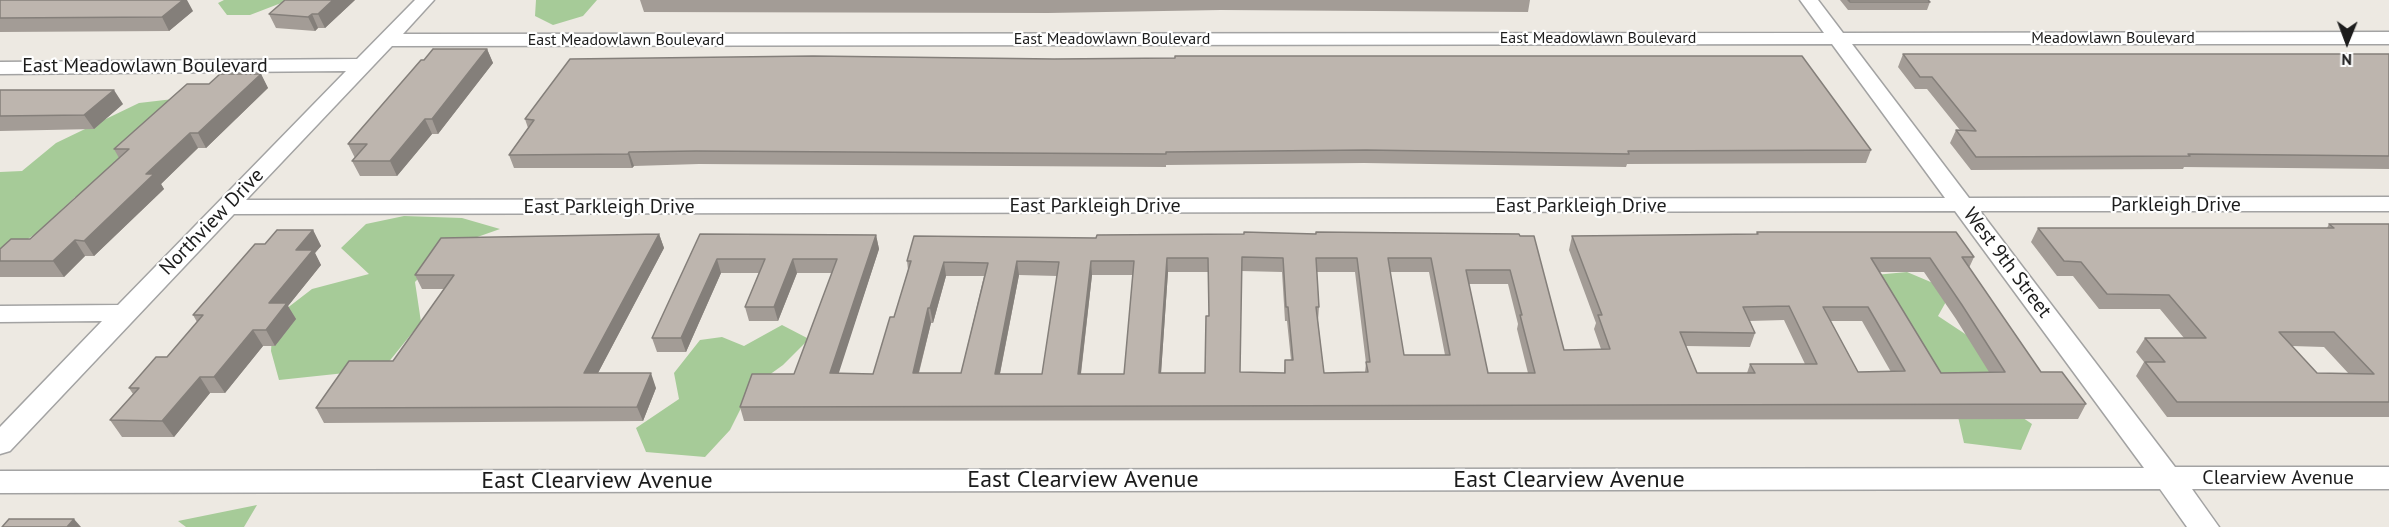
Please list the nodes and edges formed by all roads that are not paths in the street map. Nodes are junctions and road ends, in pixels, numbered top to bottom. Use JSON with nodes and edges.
{"nodes":[{"id":1,"x":425,"y":0,"type":"edge"},
{"id":2,"x":1809,"y":0,"type":"edge"},
{"id":3,"x":1837,"y":37,"type":"junction"},
{"id":4,"x":2389,"y":38,"type":"edge"},
{"id":5,"x":387,"y":40,"type":"junction"},
{"id":6,"x":363,"y":65,"type":"junction"},
{"id":7,"x":0,"y":68,"type":"edge"},
{"id":8,"x":2389,"y":204,"type":"edge"},
{"id":9,"x":1964,"y":205,"type":"junction"},
{"id":10,"x":227,"y":207,"type":"junction"},
{"id":11,"x":123,"y":313,"type":"junction"},
{"id":12,"x":0,"y":314,"type":"edge"},
{"id":13,"x":0,"y":444,"type":"edge"},
{"id":14,"x":2167,"y":478,"type":"junction"},
{"id":15,"x":2389,"y":478,"type":"edge"},
{"id":16,"x":0,"y":483,"type":"edge"},
{"id":17,"x":2204,"y":527,"type":"edge"}],
"edges":[{"from":1,"to":5,"type":"street","name":"Northview Drive"},
{"from":2,"to":3,"type":"street","name":"West 9th Street"},
{"from":3,"to":4,"type":"street","name":"Meadowlawn Boulevard"},
{"from":3,"to":5,"type":"street","name":"East Meadowlawn Boulevard"},
{"from":3,"to":9,"type":"street","name":"West 9th Street"},
{"from":5,"to":6,"type":"street","name":"Northview Drive"},
{"from":6,"to":7,"type":"street","name":"East Meadowlawn Boulevard"},
{"from":6,"to":10,"type":"street","name":"Northview Drive"},
{"from":8,"to":9,"type":"street","name":"Parkleigh Drive"},
{"from":9,"to":10,"type":"street","name":"East Parkleigh Drive"},
{"from":9,"to":14,"type":"street","name":"West 9th Street"},
{"from":10,"to":11,"type":"street","name":"Northview Drive"},
{"from":11,"to":12,"type":"street"},
{"from":11,"to":13,"type":"street","name":"Northview Drive"},
{"from":14,"to":15,"type":"street","name":"Clearview Avenue"},
{"from":14,"to":16,"type":"street","name":"East Clearview Avenue"},
{"from":14,"to":17,"type":"street","name":"West 9th Street"}]}
